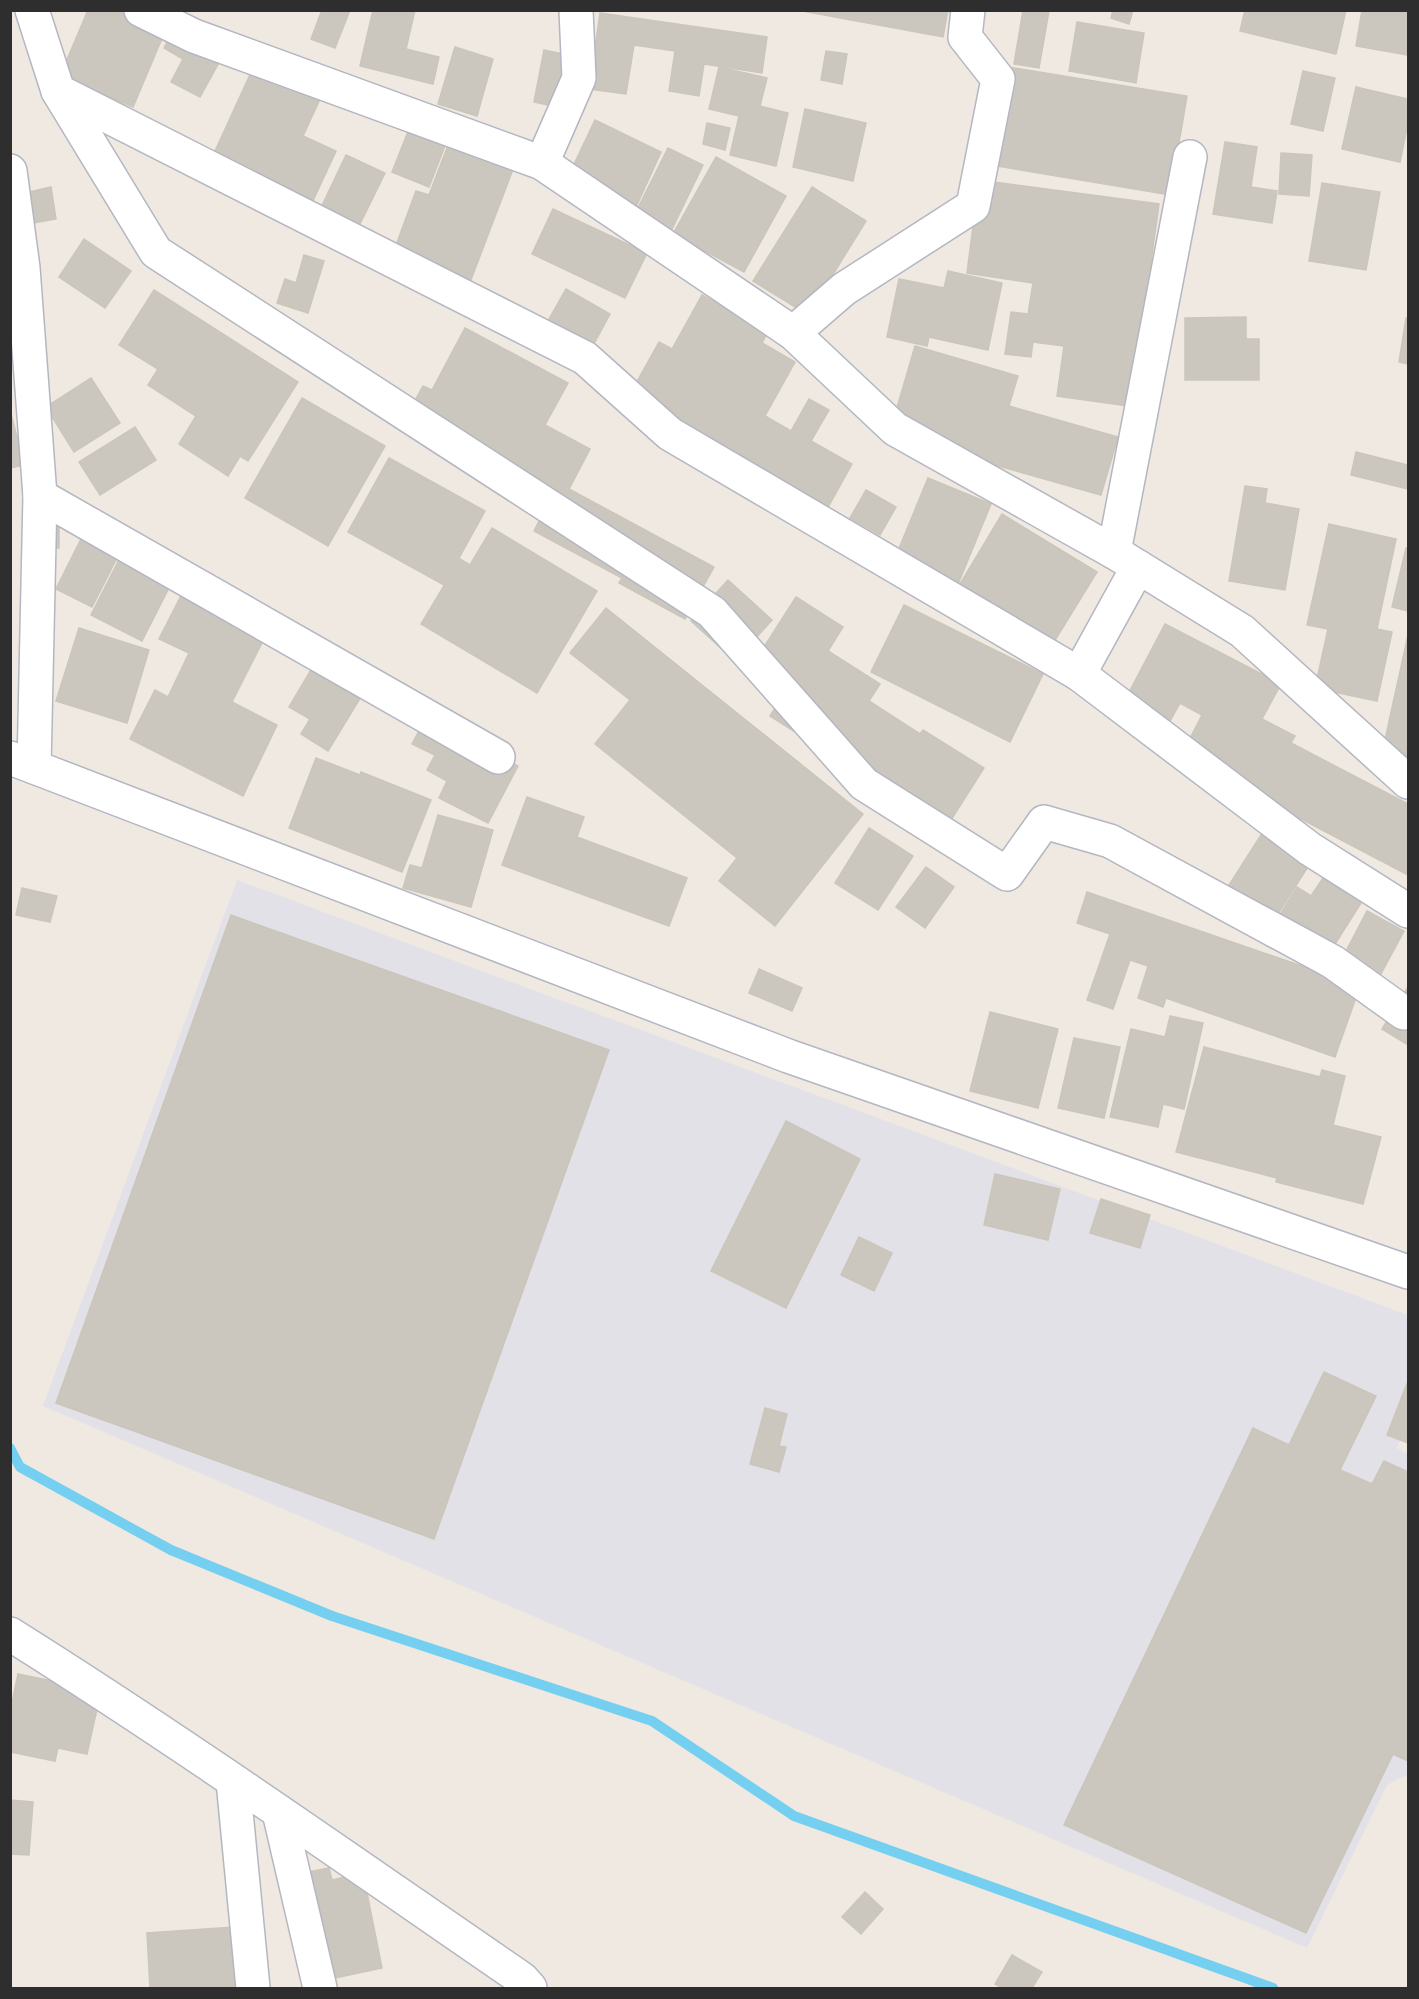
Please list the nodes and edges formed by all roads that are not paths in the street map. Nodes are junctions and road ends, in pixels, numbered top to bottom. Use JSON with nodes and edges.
{"nodes":[{"id":1,"x":32,"y":10,"type":"edge"},
{"id":2,"x":141,"y":10,"type":"edge"},
{"id":3,"x":576,"y":10,"type":"edge"},
{"id":4,"x":968,"y":10,"type":"edge"},
{"id":5,"x":58,"y":91,"type":"junction"},
{"id":6,"x":1190,"y":157,"type":"dead end"},
{"id":7,"x":542,"y":163,"type":"junction"},
{"id":8,"x":10,"y":171,"type":"edge"},
{"id":9,"x":16,"y":268,"type":"edge"},
{"id":10,"x":793,"y":333,"type":"junction"},
{"id":11,"x":40,"y":496,"type":"junction"},
{"id":12,"x":1126,"y":560,"type":"junction"},
{"id":13,"x":1079,"y":674,"type":"junction"},
{"id":14,"x":498,"y":757,"type":"dead end"},
{"id":15,"x":22,"y":763,"type":"edge"},
{"id":16,"x":1408,"y":782,"type":"edge"},
{"id":17,"x":1408,"y":911,"type":"edge"},
{"id":18,"x":1404,"y":1013,"type":"dead end"},
{"id":19,"x":1408,"y":1272,"type":"edge"},
{"id":20,"x":10,"y":1634,"type":"edge"},
{"id":21,"x":233,"y":1781,"type":"junction"},
{"id":22,"x":279,"y":1812,"type":"junction"},
{"id":23,"x":253,"y":1989,"type":"edge"},
{"id":24,"x":320,"y":1989,"type":"edge"},
{"id":25,"x":530,"y":1989,"type":"edge"}],
"edges":[{"from":1,"to":5,"type":"street"},
{"from":2,"to":7,"type":"street"},
{"from":3,"to":7,"type":"street"},
{"from":4,"to":10,"type":"street"},
{"from":5,"to":13,"type":"street"},
{"from":5,"to":18,"type":"street"},
{"from":6,"to":12,"type":"street"},
{"from":7,"to":10,"type":"street"},
{"from":8,"to":9,"type":"street"},
{"from":9,"to":11,"type":"street"},
{"from":10,"to":12,"type":"street"},
{"from":11,"to":14,"type":"street"},
{"from":11,"to":15,"type":"street"},
{"from":12,"to":13,"type":"street"},
{"from":12,"to":16,"type":"street"},
{"from":13,"to":17,"type":"street"},
{"from":15,"to":19,"type":"street"},
{"from":20,"to":21,"type":"street"},
{"from":21,"to":22,"type":"street"},
{"from":21,"to":23,"type":"street"},
{"from":22,"to":24,"type":"street"},
{"from":22,"to":25,"type":"street"}]}
